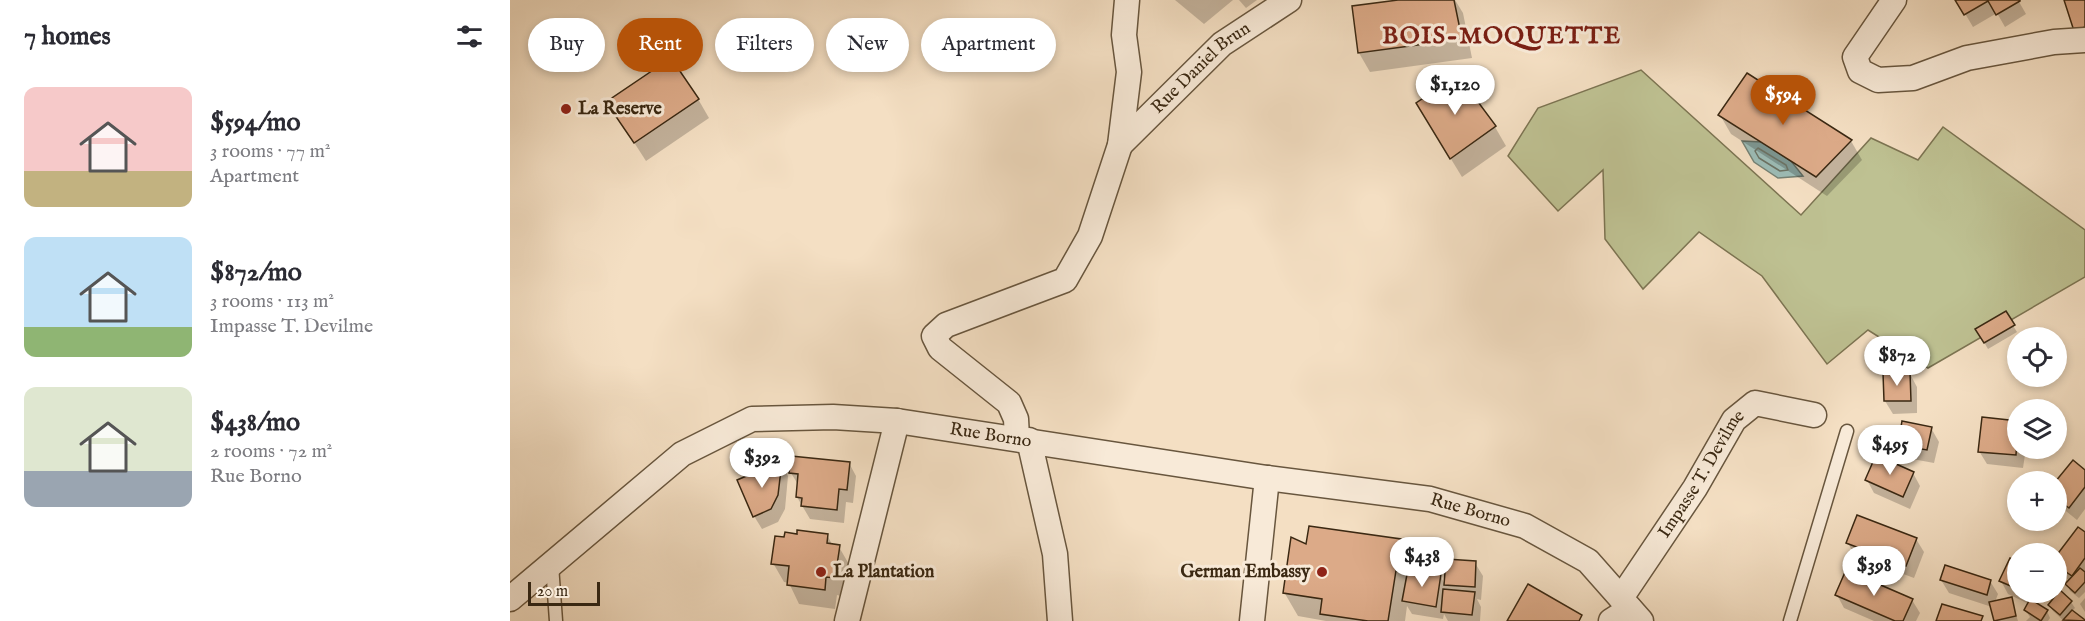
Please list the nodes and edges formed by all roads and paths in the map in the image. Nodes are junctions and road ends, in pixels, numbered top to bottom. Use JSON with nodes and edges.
{"nodes":[{"id":1,"x":1127,"y":0,"type":"edge"},
{"id":2,"x":1289,"y":0,"type":"edge"},
{"id":3,"x":1894,"y":0,"type":"edge"},
{"id":4,"x":2085,"y":40,"type":"edge"},
{"id":5,"x":1120,"y":145,"type":"junction"},
{"id":6,"x":1814,"y":416,"type":"dead end"},
{"id":7,"x":897,"y":421,"type":"junction"},
{"id":8,"x":1847,"y":431,"type":"dead end"},
{"id":9,"x":1023,"y":439,"type":"junction"},
{"id":10,"x":1267,"y":478,"type":"junction"},
{"id":11,"x":552,"y":565,"type":"junction"},
{"id":12,"x":510,"y":599,"type":"edge"},
{"id":13,"x":1626,"y":612,"type":"edge"},
{"id":14,"x":556,"y":621,"type":"edge"},
{"id":15,"x":847,"y":621,"type":"edge"},
{"id":16,"x":1060,"y":621,"type":"edge"},
{"id":17,"x":1252,"y":621,"type":"edge"},
{"id":18,"x":1790,"y":621,"type":"edge"}],
"edges":[{"from":1,"to":5,"type":"street"},
{"from":2,"to":5,"type":"street","name":"Rue Daniel Brun"},
{"from":3,"to":4,"type":"street"},
{"from":5,"to":9,"type":"street"},
{"from":6,"to":13,"type":"street","name":"Impasse T. Devilme"},
{"from":7,"to":9,"type":"street","name":"Rue Borno"},
{"from":7,"to":11,"type":"street","name":"Rue Borno"},
{"from":7,"to":15,"type":"street"},
{"from":8,"to":18,"type":"lane"},
{"from":9,"to":10,"type":"street","name":"Rue Borno"},
{"from":9,"to":16,"type":"street"},
{"from":10,"to":13,"type":"street","name":"Rue Borno"},
{"from":10,"to":17,"type":"street"},
{"from":11,"to":12,"type":"street","name":"Rue Borno"},
{"from":11,"to":14,"type":"lane"}]}
